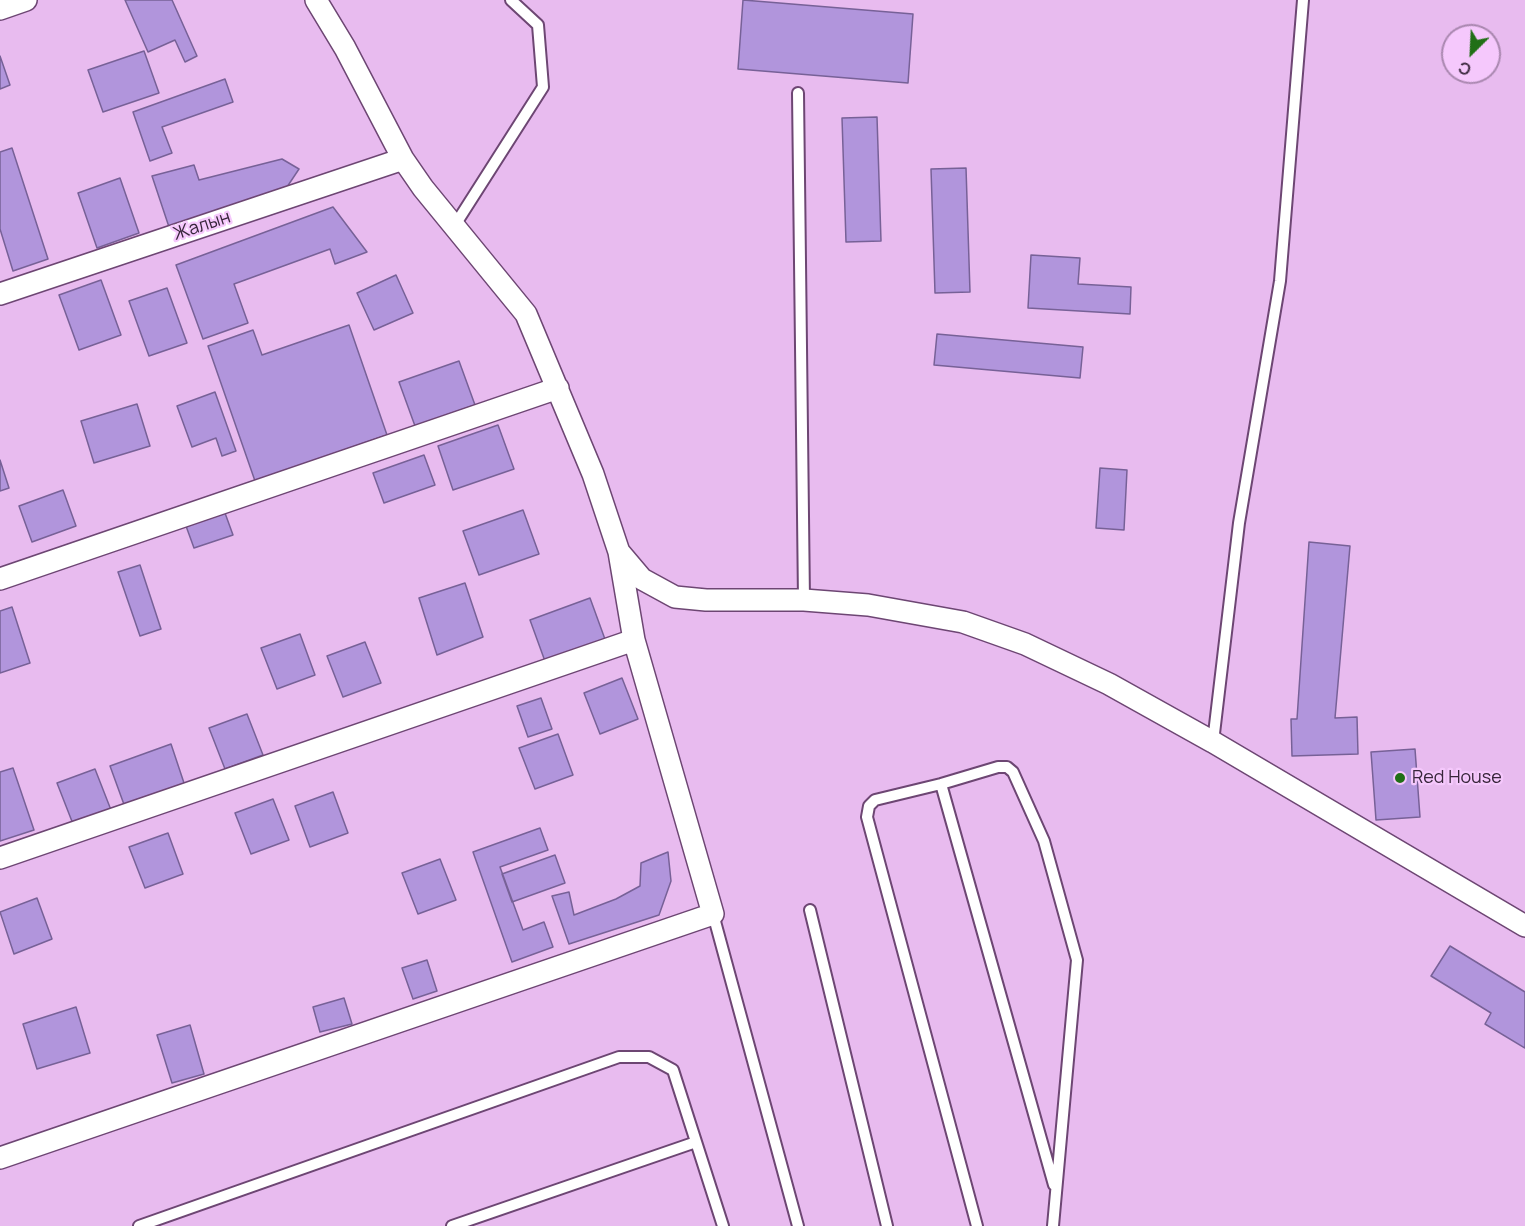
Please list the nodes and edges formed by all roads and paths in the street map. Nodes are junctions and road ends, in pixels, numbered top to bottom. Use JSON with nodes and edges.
{"nodes":[{"id":1,"x":26,"y":0,"type":"edge"},
{"id":2,"x":316,"y":0,"type":"edge"},
{"id":3,"x":511,"y":0,"type":"edge"},
{"id":4,"x":1303,"y":0,"type":"edge"},
{"id":5,"x":0,"y":9,"type":"edge"},
{"id":6,"x":798,"y":93,"type":"dead end"},
{"id":7,"x":403,"y":159,"type":"junction"},
{"id":8,"x":455,"y":225,"type":"junction"},
{"id":9,"x":0,"y":294,"type":"edge"},
{"id":10,"x":558,"y":388,"type":"junction"},
{"id":11,"x":620,"y":552,"type":"junction"},
{"id":12,"x":0,"y":579,"type":"edge"},
{"id":13,"x":804,"y":600,"type":"junction"},
{"id":14,"x":634,"y":640,"type":"junction"},
{"id":15,"x":1213,"y":742,"type":"junction"},
{"id":16,"x":941,"y":784,"type":"junction"},
{"id":17,"x":0,"y":858,"type":"edge"},
{"id":18,"x":810,"y":910,"type":"dead end"},
{"id":19,"x":713,"y":914,"type":"junction"},
{"id":20,"x":1525,"y":926,"type":"edge"},
{"id":21,"x":696,"y":1142,"type":"junction"},
{"id":22,"x":0,"y":1158,"type":"edge"},
{"id":23,"x":1056,"y":1192,"type":"junction"},
{"id":24,"x":139,"y":1226,"type":"edge"},
{"id":25,"x":452,"y":1226,"type":"edge"},
{"id":26,"x":723,"y":1226,"type":"edge"},
{"id":27,"x":798,"y":1226,"type":"edge"},
{"id":28,"x":886,"y":1226,"type":"edge"},
{"id":29,"x":977,"y":1226,"type":"edge"},
{"id":30,"x":1053,"y":1226,"type":"edge"}],
"edges":[{"from":1,"to":5,"type":"street"},
{"from":2,"to":7,"type":"street"},
{"from":3,"to":8,"type":"lane"},
{"from":4,"to":15,"type":"lane"},
{"from":6,"to":13,"type":"lane"},
{"from":7,"to":8,"type":"street"},
{"from":7,"to":9,"type":"street","name":"Жалын"},
{"from":8,"to":10,"type":"street"},
{"from":10,"to":11,"type":"street"},
{"from":10,"to":12,"type":"street"},
{"from":11,"to":13,"type":"street"},
{"from":11,"to":14,"type":"street"},
{"from":13,"to":15,"type":"street"},
{"from":14,"to":17,"type":"street"},
{"from":14,"to":19,"type":"street"},
{"from":15,"to":20,"type":"street"},
{"from":16,"to":23,"type":"lane"},
{"from":16,"to":23,"type":"lane"},
{"from":16,"to":29,"type":"lane"},
{"from":18,"to":28,"type":"lane"},
{"from":19,"to":22,"type":"street"},
{"from":19,"to":27,"type":"lane"},
{"from":21,"to":24,"type":"lane"},
{"from":21,"to":25,"type":"lane"},
{"from":21,"to":26,"type":"lane"},
{"from":23,"to":30,"type":"lane"}]}
